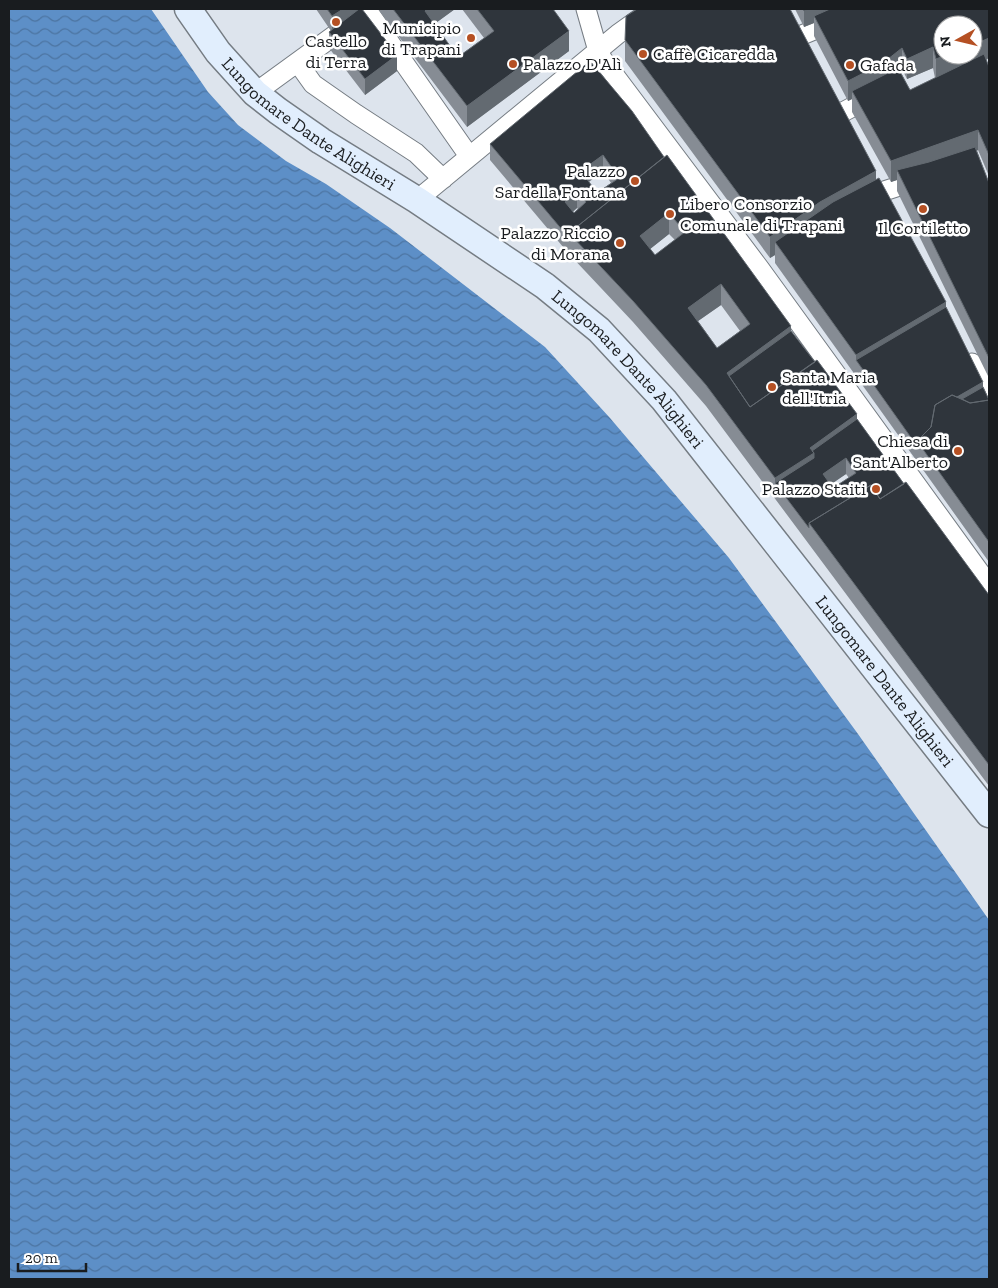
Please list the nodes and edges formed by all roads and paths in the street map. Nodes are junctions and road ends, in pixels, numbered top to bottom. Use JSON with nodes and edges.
{"nodes":[{"id":1,"x":188,"y":9,"type":"edge"},
{"id":2,"x":586,"y":9,"type":"edge"},
{"id":3,"x":653,"y":9,"type":"edge"},
{"id":4,"x":864,"y":9,"type":"edge"},
{"id":5,"x":367,"y":10,"type":"edge"},
{"id":6,"x":794,"y":18,"type":"edge"},
{"id":7,"x":802,"y":35,"type":"junction"},
{"id":8,"x":598,"y":51,"type":"junction"},
{"id":9,"x":811,"y":52,"type":"edge"},
{"id":10,"x":298,"y":63,"type":"junction"},
{"id":11,"x":893,"y":86,"type":"edge"},
{"id":12,"x":255,"y":93,"type":"junction"},
{"id":13,"x":834,"y":95,"type":"edge"},
{"id":14,"x":843,"y":112,"type":"junction"},
{"id":15,"x":852,"y":130,"type":"edge"},
{"id":16,"x":469,"y":156,"type":"junction"},
{"id":17,"x":875,"y":173,"type":"edge"},
{"id":18,"x":938,"y":174,"type":"edge"},
{"id":19,"x":443,"y":179,"type":"junction"},
{"id":20,"x":884,"y":191,"type":"junction"},
{"id":21,"x":418,"y":200,"type":"junction"},
{"id":22,"x":893,"y":208,"type":"edge"},
{"id":23,"x":846,"y":213,"type":"edge"},
{"id":24,"x":776,"y":258,"type":"dead end"},
{"id":25,"x":760,"y":269,"type":"junction"},
{"id":26,"x":963,"y":345,"type":"edge"},
{"id":27,"x":989,"y":397,"type":"edge"},
{"id":28,"x":989,"y":585,"type":"edge"},
{"id":29,"x":989,"y":814,"type":"edge"}],
"edges":[{"from":1,"to":12,"type":"street","name":"Lungomare Dante Alighieri"},
{"from":2,"to":8,"type":"street"},
{"from":3,"to":8,"type":"street"},
{"from":4,"to":7,"type":"street"},
{"from":5,"to":10,"type":"street"},
{"from":5,"to":16,"type":"street"},
{"from":6,"to":7,"type":"street"},
{"from":7,"to":9,"type":"street"},
{"from":8,"to":16,"type":"street"},
{"from":8,"to":25,"type":"street"},
{"from":10,"to":12,"type":"street"},
{"from":10,"to":19,"type":"street"},
{"from":11,"to":14,"type":"street"},
{"from":12,"to":21,"type":"street","name":"Lungomare Dante Alighieri"},
{"from":13,"to":14,"type":"street"},
{"from":14,"to":15,"type":"street"},
{"from":16,"to":19,"type":"street"},
{"from":17,"to":20,"type":"street"},
{"from":18,"to":20,"type":"street"},
{"from":19,"to":21,"type":"street"},
{"from":20,"to":22,"type":"street"},
{"from":20,"to":23,"type":"street"},
{"from":21,"to":29,"type":"street","name":"Lungomare Dante Alighieri"},
{"from":24,"to":25,"type":"street"},
{"from":25,"to":28,"type":"street"},
{"from":26,"to":27,"type":"street"}]}
